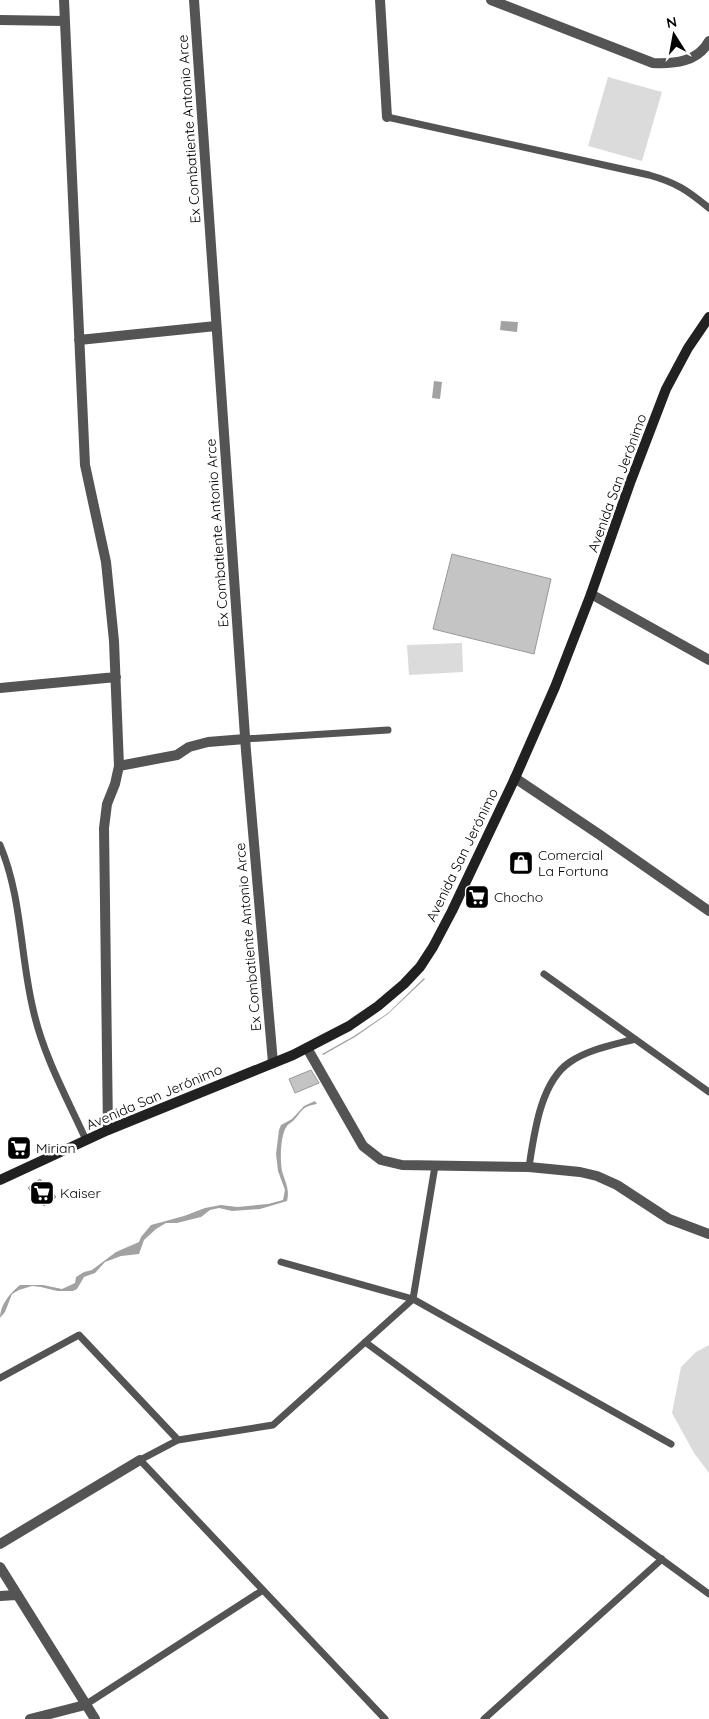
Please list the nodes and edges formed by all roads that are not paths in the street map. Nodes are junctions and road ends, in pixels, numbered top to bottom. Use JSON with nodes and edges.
{"nodes":[{"id":1,"x":64,"y":0,"type":"edge"},
{"id":2,"x":194,"y":0,"type":"edge"},
{"id":3,"x":380,"y":0,"type":"edge"},
{"id":4,"x":491,"y":0,"type":"edge"},
{"id":5,"x":0,"y":20,"type":"edge"},
{"id":6,"x":65,"y":21,"type":"junction"},
{"id":7,"x":709,"y":41,"type":"edge"},
{"id":8,"x":387,"y":117,"type":"joint"},
{"id":9,"x":709,"y":208,"type":"edge"},
{"id":10,"x":709,"y":317,"type":"edge"},
{"id":11,"x":216,"y":326,"type":"junction"},
{"id":12,"x":79,"y":340,"type":"junction"},
{"id":13,"x":592,"y":594,"type":"junction"},
{"id":14,"x":709,"y":660,"type":"edge"},
{"id":15,"x":116,"y":677,"type":"junction"},
{"id":16,"x":0,"y":688,"type":"edge"},
{"id":17,"x":388,"y":730,"type":"dead end"},
{"id":18,"x":245,"y":739,"type":"junction"},
{"id":19,"x":119,"y":766,"type":"junction"},
{"id":20,"x":515,"y":778,"type":"junction"},
{"id":21,"x":0,"y":845,"type":"edge"},
{"id":22,"x":709,"y":911,"type":"edge"},
{"id":23,"x":544,"y":974,"type":"dead end"},
{"id":24,"x":635,"y":1039,"type":"junction"},
{"id":25,"x":307,"y":1048,"type":"junction"},
{"id":26,"x":273,"y":1063,"type":"junction"},
{"id":27,"x":709,"y":1092,"type":"edge"},
{"id":28,"x":108,"y":1130,"type":"junction"},
{"id":29,"x":86,"y":1140,"type":"junction"},
{"id":30,"x":434,"y":1166,"type":"junction"},
{"id":31,"x":529,"y":1167,"type":"junction"},
{"id":32,"x":0,"y":1180,"type":"edge"},
{"id":33,"x":709,"y":1234,"type":"edge"},
{"id":34,"x":281,"y":1262,"type":"dead end"},
{"id":35,"x":413,"y":1299,"type":"junction"},
{"id":36,"x":365,"y":1342,"type":"junction"},
{"id":37,"x":0,"y":1378,"type":"edge"},
{"id":38,"x":178,"y":1440,"type":"junction"},
{"id":39,"x":670,"y":1444,"type":"dead end"},
{"id":40,"x":140,"y":1460,"type":"junction"},
{"id":41,"x":0,"y":1544,"type":"edge"},
{"id":42,"x":662,"y":1559,"type":"junction"},
{"id":43,"x":0,"y":1567,"type":"edge"},
{"id":44,"x":263,"y":1590,"type":"junction"},
{"id":45,"x":709,"y":1594,"type":"edge"},
{"id":46,"x":16,"y":1595,"type":"junction"},
{"id":47,"x":0,"y":1596,"type":"edge"},
{"id":48,"x":85,"y":1705,"type":"junction"},
{"id":49,"x":30,"y":1719,"type":"edge"},
{"id":50,"x":94,"y":1719,"type":"edge"},
{"id":51,"x":385,"y":1719,"type":"edge"},
{"id":52,"x":484,"y":1719,"type":"edge"}],
"edges":[{"from":1,"to":6,"type":"street"},
{"from":2,"to":11,"type":"street","name":"Ex Combatiente Antonio Arce"},
{"from":3,"to":8,"type":"street"},
{"from":4,"to":7,"type":"street"},
{"from":5,"to":6,"type":"street"},
{"from":6,"to":12,"type":"street"},
{"from":8,"to":9,"type":"lane"},
{"from":10,"to":13,"type":"street","name":"Avenida San Jerónimo"},
{"from":11,"to":12,"type":"street"},
{"from":11,"to":18,"type":"street","name":"Ex Combatiente Antonio Arce"},
{"from":12,"to":15,"type":"street"},
{"from":13,"to":14,"type":"street"},
{"from":13,"to":20,"type":"street","name":"Avenida San Jerónimo"},
{"from":15,"to":16,"type":"street"},
{"from":15,"to":19,"type":"street"},
{"from":17,"to":18,"type":"lane"},
{"from":18,"to":19,"type":"street"},
{"from":18,"to":26,"type":"street","name":"Ex Combatiente Antonio Arce"},
{"from":19,"to":28,"type":"street"},
{"from":20,"to":22,"type":"street"},
{"from":20,"to":25,"type":"street","name":"Avenida San Jerónimo"},
{"from":21,"to":29,"type":"lane"},
{"from":23,"to":24,"type":"lane"},
{"from":24,"to":27,"type":"lane"},
{"from":24,"to":31,"type":"lane"},
{"from":25,"to":26,"type":"street","name":"Avenida San Jerónimo"},
{"from":25,"to":30,"type":"street"},
{"from":26,"to":28,"type":"street","name":"Avenida San Jerónimo"},
{"from":28,"to":29,"type":"street","name":"Avenida San Jerónimo"},
{"from":29,"to":32,"type":"street","name":"Avenida San Jerónimo"},
{"from":30,"to":31,"type":"street"},
{"from":30,"to":35,"type":"lane"},
{"from":31,"to":33,"type":"street"},
{"from":34,"to":35,"type":"lane"},
{"from":35,"to":36,"type":"lane"},
{"from":35,"to":39,"type":"lane"},
{"from":36,"to":38,"type":"lane"},
{"from":36,"to":42,"type":"lane"},
{"from":37,"to":38,"type":"lane"},
{"from":38,"to":40,"type":"lane"},
{"from":40,"to":41,"type":"street"},
{"from":40,"to":44,"type":"lane"},
{"from":42,"to":45,"type":"lane"},
{"from":42,"to":52,"type":"lane"},
{"from":43,"to":46,"type":"street"},
{"from":44,"to":48,"type":"lane"},
{"from":44,"to":51,"type":"lane"},
{"from":46,"to":47,"type":"street"},
{"from":46,"to":48,"type":"street"},
{"from":48,"to":49,"type":"street"},
{"from":48,"to":50,"type":"street"}]}
